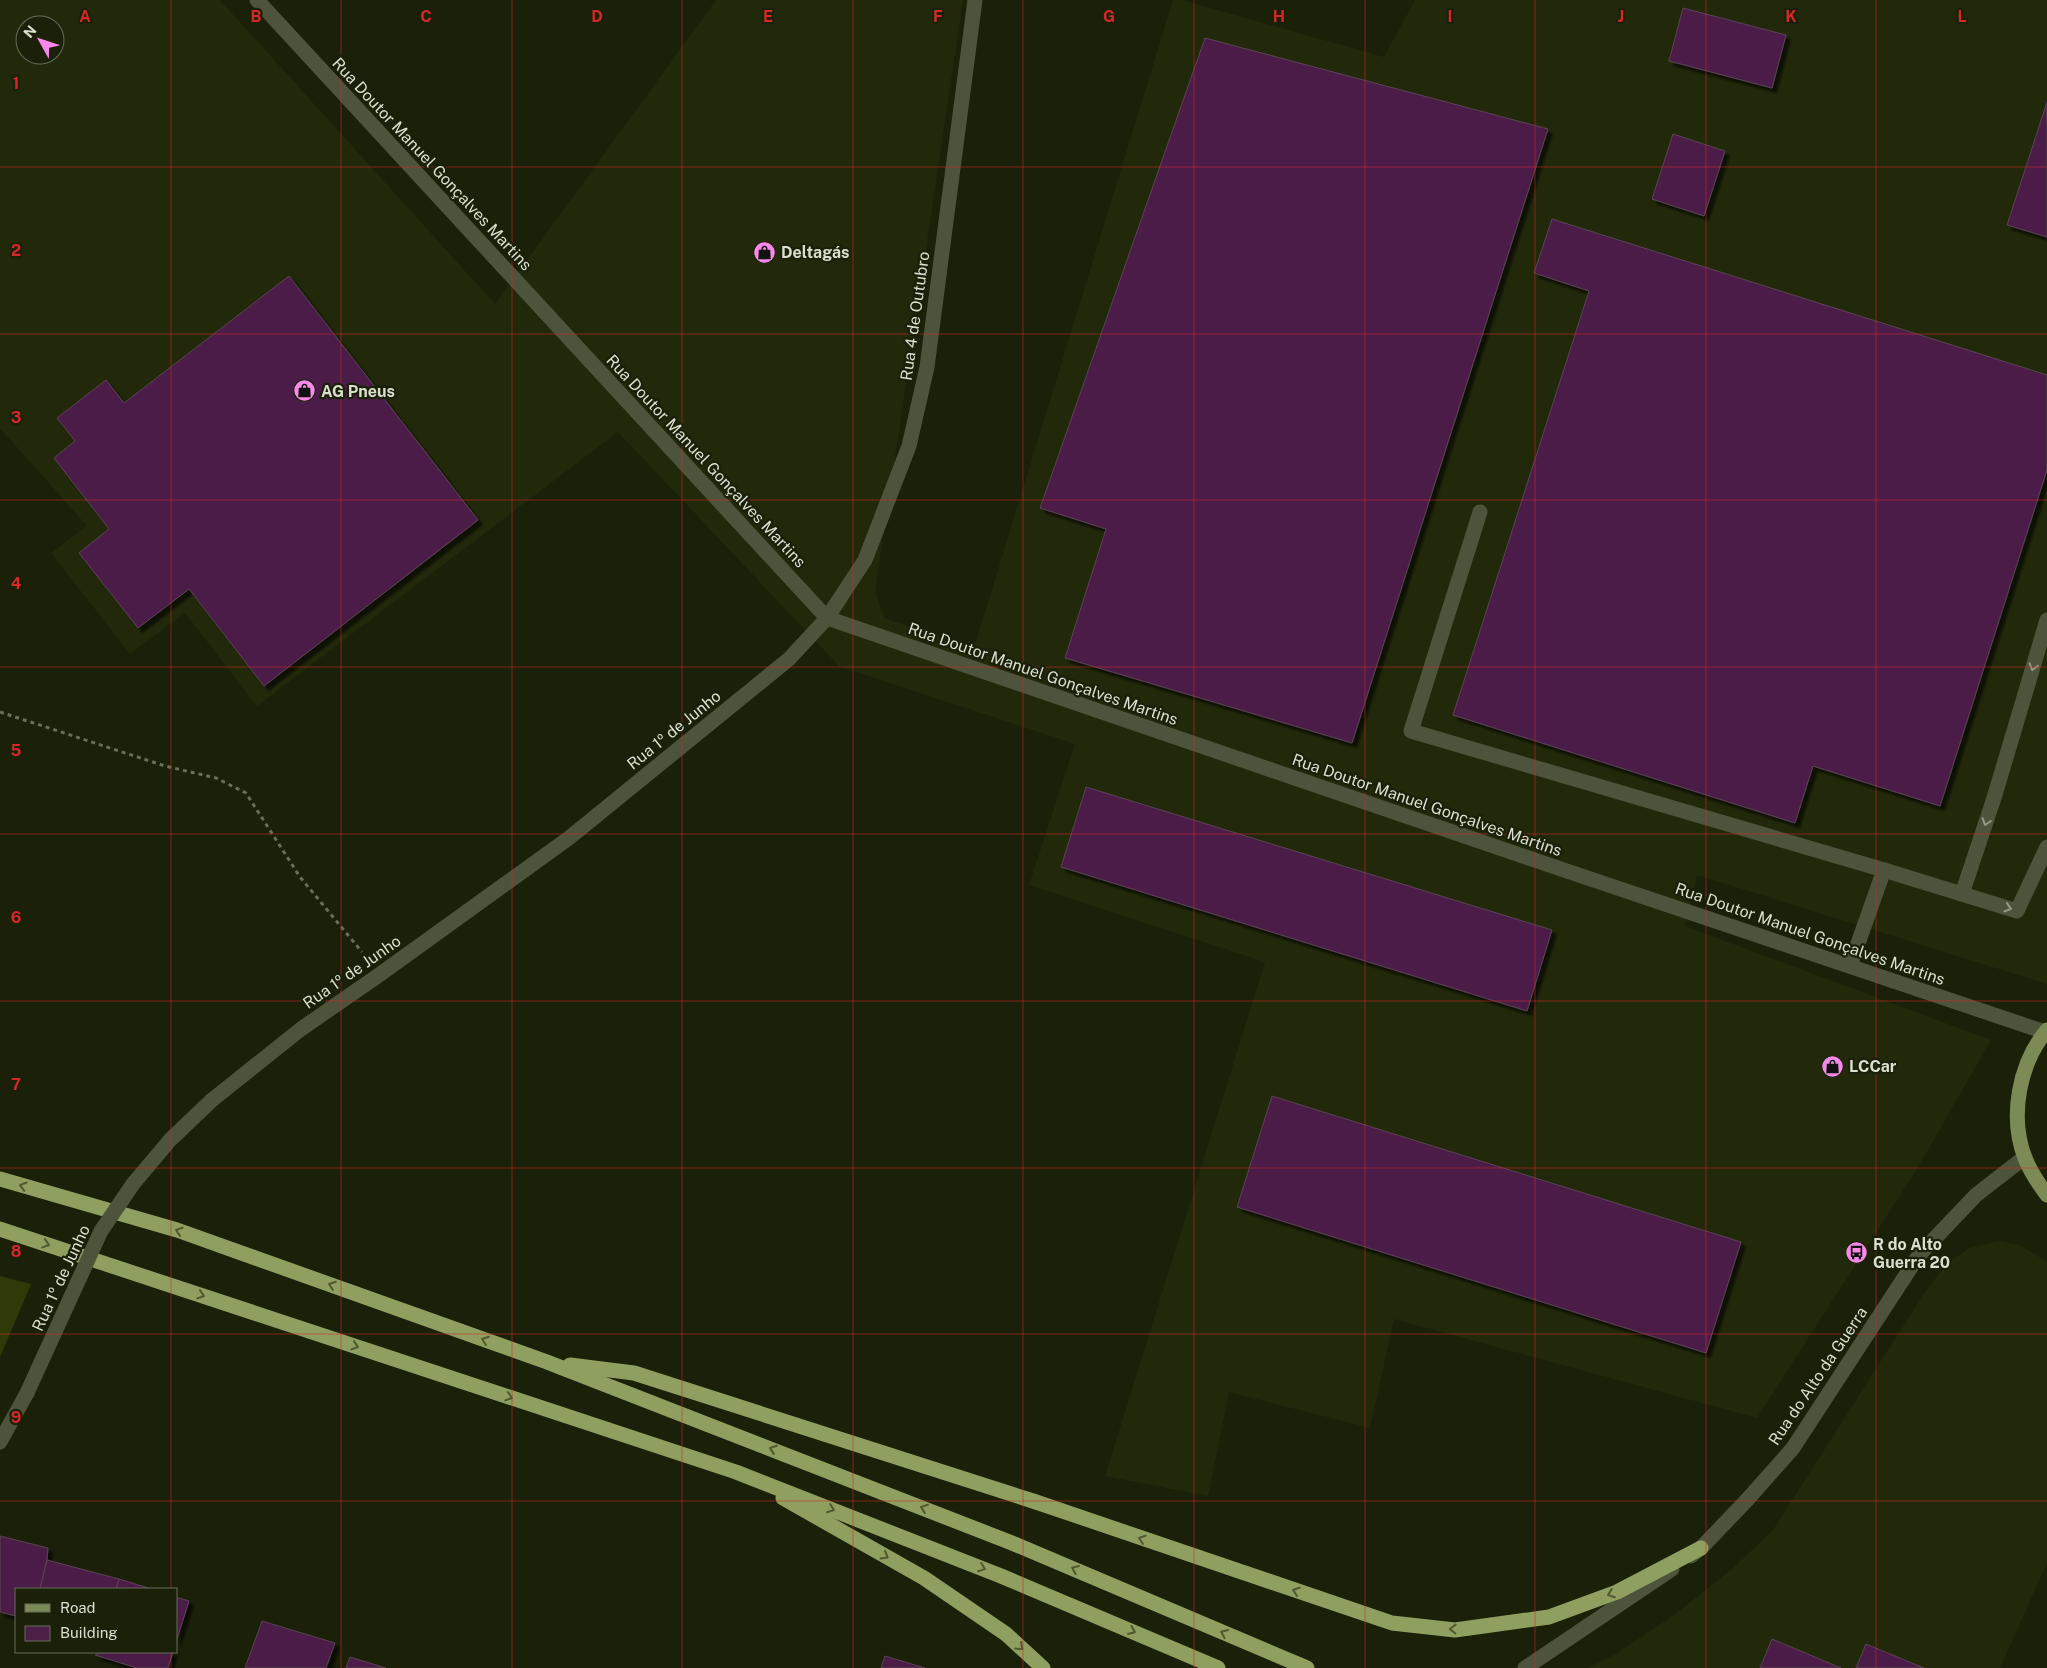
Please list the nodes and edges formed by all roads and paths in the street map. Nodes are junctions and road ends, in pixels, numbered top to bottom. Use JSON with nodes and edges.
{"nodes":[{"id":1,"x":257,"y":0,"type":"edge"},
{"id":2,"x":975,"y":0,"type":"edge"},
{"id":3,"x":1480,"y":512,"type":"dead end"},
{"id":4,"x":827,"y":618,"type":"junction"},
{"id":5,"x":2047,"y":620,"type":"edge"},
{"id":6,"x":0,"y":712,"type":"edge"},
{"id":7,"x":2047,"y":847,"type":"edge"},
{"id":8,"x":1884,"y":870,"type":"junction"},
{"id":9,"x":1962,"y":894,"type":"junction"},
{"id":10,"x":1850,"y":966,"type":"junction"},
{"id":11,"x":379,"y":976,"type":"junction"},
{"id":12,"x":2046,"y":1031,"type":"edge"},
{"id":13,"x":2024,"y":1157,"type":"junction"},
{"id":14,"x":0,"y":1179,"type":"edge"},
{"id":15,"x":2047,"y":1195,"type":"edge"},
{"id":16,"x":0,"y":1229,"type":"edge"},
{"id":17,"x":547,"y":1362,"type":"junction"},
{"id":18,"x":0,"y":1442,"type":"edge"},
{"id":19,"x":736,"y":1472,"type":"junction"},
{"id":20,"x":1701,"y":1548,"type":"junction"},
{"id":21,"x":1043,"y":1668,"type":"edge"},
{"id":22,"x":1218,"y":1668,"type":"edge"},
{"id":23,"x":1307,"y":1668,"type":"edge"},
{"id":24,"x":1525,"y":1668,"type":"edge"}],
"edges":[{"from":1,"to":4,"type":"street","name":"Rua Doutor Manuel Gonçalves Martins"},
{"from":2,"to":4,"type":"street","name":"Rua 4 de Outubro"},
{"from":3,"to":8,"type":"street"},
{"from":4,"to":10,"type":"street","name":"Rua Doutor Manuel Gonçalves Martins"},
{"from":4,"to":11,"type":"street","name":"Rua 1º de Junho"},
{"from":5,"to":9,"type":"street","one_way":true},
{"from":6,"to":11,"type":"path"},
{"from":9,"to":7,"type":"street","one_way":true},
{"from":8,"to":9,"type":"street"},
{"from":8,"to":10,"type":"street"},
{"from":10,"to":12,"type":"street","name":"Rua Doutor Manuel Gonçalves Martins"},
{"from":11,"to":18,"type":"street","name":"Rua 1º de Junho","bridge":true},
{"from":12,"to":13,"type":"main road"},
{"from":13,"to":15,"type":"main road"},
{"from":13,"to":20,"type":"street","name":"Rua do Alto da Guerra"},
{"from":17,"to":14,"type":"highway","one_way":true},
{"from":16,"to":19,"type":"highway","one_way":true},
{"from":20,"to":17,"type":"highway","one_way":true},
{"from":23,"to":17,"type":"highway","one_way":true},
{"from":19,"to":21,"type":"highway","one_way":true},
{"from":19,"to":22,"type":"highway","one_way":true},
{"from":20,"to":24,"type":"street","name":"Rua do Alto da Guerra"}]}
